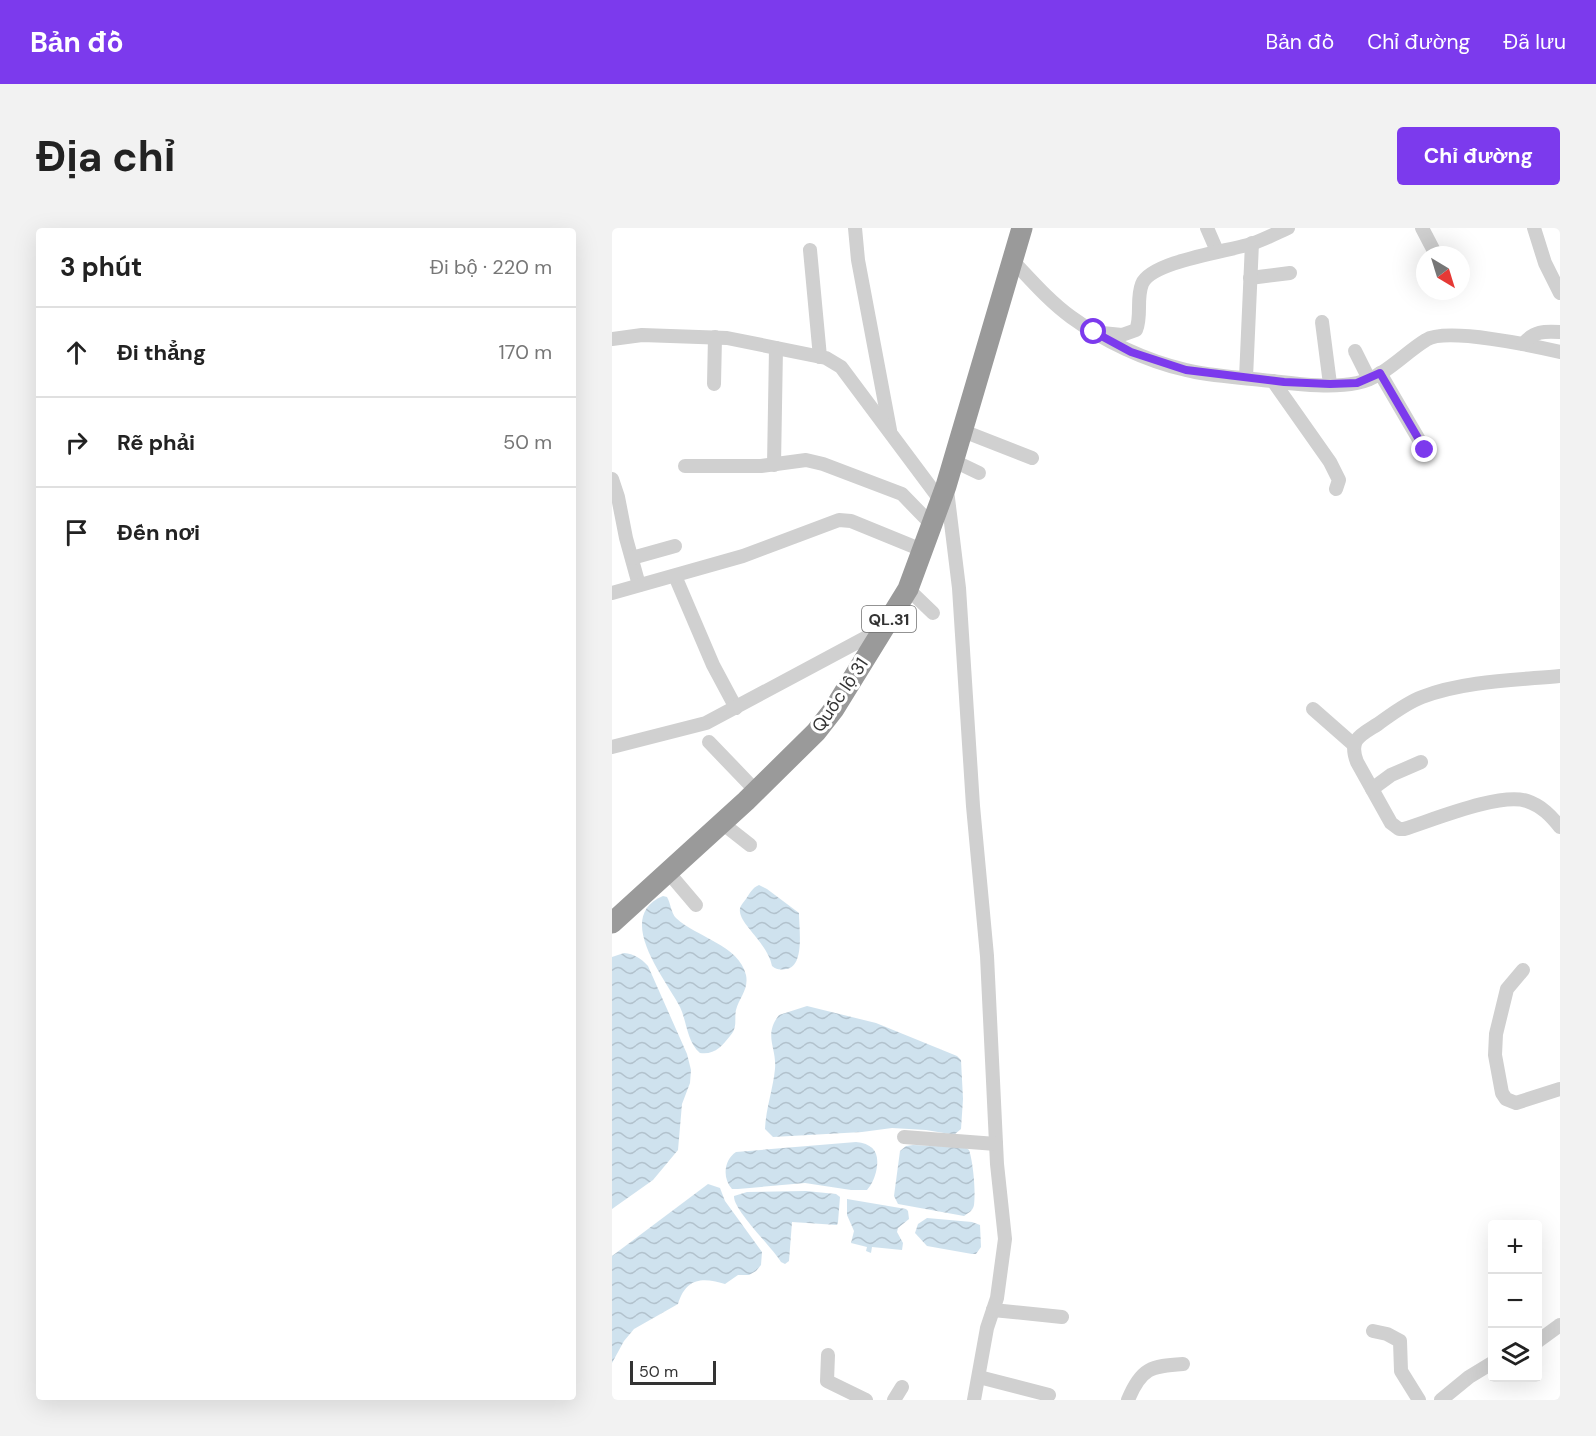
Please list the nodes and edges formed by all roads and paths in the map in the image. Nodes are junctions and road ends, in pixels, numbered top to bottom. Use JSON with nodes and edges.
{"nodes":[{"id":1,"x":855,"y":228,"type":"edge"},
{"id":2,"x":1022,"y":228,"type":"edge"},
{"id":3,"x":1207,"y":228,"type":"edge"},
{"id":4,"x":1288,"y":228,"type":"edge"},
{"id":5,"x":1422,"y":228,"type":"edge"},
{"id":6,"x":1534,"y":228,"type":"edge"},
{"id":7,"x":1260,"y":236,"type":"edge"},
{"id":8,"x":1431,"y":246,"type":"edge"},
{"id":9,"x":810,"y":250,"type":"dead end"},
{"id":10,"x":1217,"y":251,"type":"junction"},
{"id":11,"x":1012,"y":260,"type":"junction"},
{"id":12,"x":1290,"y":273,"type":"dead end"},
{"id":13,"x":1250,"y":278,"type":"junction"},
{"id":14,"x":1560,"y":293,"type":"edge"},
{"id":15,"x":1322,"y":322,"type":"dead end"},
{"id":16,"x":1094,"y":332,"type":"junction"},
{"id":17,"x":1560,"y":332,"type":"edge"},
{"id":18,"x":715,"y":337,"type":"junction"},
{"id":19,"x":612,"y":339,"type":"edge"},
{"id":20,"x":1523,"y":344,"type":"junction"},
{"id":21,"x":776,"y":348,"type":"junction"},
{"id":22,"x":1355,"y":351,"type":"dead end"},
{"id":23,"x":1560,"y":352,"type":"edge"},
{"id":24,"x":820,"y":357,"type":"junction"},
{"id":25,"x":1375,"y":376,"type":"junction"},
{"id":26,"x":1246,"y":378,"type":"junction"},
{"id":27,"x":1273,"y":381,"type":"junction"},
{"id":28,"x":714,"y":384,"type":"dead end"},
{"id":29,"x":1330,"y":384,"type":"junction"},
{"id":30,"x":963,"y":431,"type":"junction"},
{"id":31,"x":891,"y":434,"type":"junction"},
{"id":32,"x":1425,"y":450,"type":"dead end"},
{"id":33,"x":1032,"y":458,"type":"dead end"},
{"id":34,"x":954,"y":461,"type":"junction"},
{"id":35,"x":774,"y":465,"type":"junction"},
{"id":36,"x":686,"y":466,"type":"dead end"},
{"id":37,"x":980,"y":473,"type":"dead end"},
{"id":38,"x":612,"y":479,"type":"edge"},
{"id":39,"x":1336,"y":489,"type":"dead end"},
{"id":40,"x":944,"y":493,"type":"junction"},
{"id":41,"x":932,"y":525,"type":"junction"},
{"id":42,"x":675,"y":546,"type":"dead end"},
{"id":43,"x":922,"y":550,"type":"junction"},
{"id":44,"x":632,"y":558,"type":"junction"},
{"id":45,"x":675,"y":576,"type":"junction"},
{"id":46,"x":639,"y":585,"type":"junction"},
{"id":47,"x":908,"y":589,"type":"junction"},
{"id":48,"x":612,"y":593,"type":"edge"},
{"id":49,"x":933,"y":614,"type":"dead end"},
{"id":50,"x":884,"y":627,"type":"junction"},
{"id":51,"x":1560,"y":676,"type":"edge"},
{"id":52,"x":736,"y":708,"type":"junction"},
{"id":53,"x":1313,"y":709,"type":"dead end"},
{"id":54,"x":709,"y":742,"type":"dead end"},
{"id":55,"x":1354,"y":745,"type":"junction"},
{"id":56,"x":612,"y":747,"type":"edge"},
{"id":57,"x":1421,"y":762,"type":"dead end"},
{"id":58,"x":1372,"y":789,"type":"junction"},
{"id":59,"x":756,"y":791,"type":"junction"},
{"id":60,"x":722,"y":823,"type":"junction"},
{"id":61,"x":1560,"y":827,"type":"edge"},
{"id":62,"x":750,"y":845,"type":"dead end"},
{"id":63,"x":668,"y":872,"type":"junction"},
{"id":64,"x":696,"y":905,"type":"dead end"},
{"id":65,"x":612,"y":923,"type":"edge"},
{"id":66,"x":1523,"y":970,"type":"dead end"},
{"id":67,"x":1560,"y":1089,"type":"edge"},
{"id":68,"x":904,"y":1137,"type":"dead end"},
{"id":69,"x":996,"y":1144,"type":"junction"},
{"id":70,"x":993,"y":1310,"type":"junction"},
{"id":71,"x":1062,"y":1317,"type":"dead end"},
{"id":72,"x":1560,"y":1325,"type":"edge"},
{"id":73,"x":1373,"y":1331,"type":"dead end"},
{"id":74,"x":1542,"y":1338,"type":"edge"},
{"id":75,"x":828,"y":1355,"type":"dead end"},
{"id":76,"x":1183,"y":1364,"type":"dead end"},
{"id":77,"x":1488,"y":1366,"type":"edge"},
{"id":78,"x":979,"y":1377,"type":"junction"},
{"id":79,"x":902,"y":1387,"type":"dead end"},
{"id":80,"x":1049,"y":1395,"type":"dead end"},
{"id":81,"x":866,"y":1400,"type":"edge"},
{"id":82,"x":894,"y":1400,"type":"edge"},
{"id":83,"x":974,"y":1400,"type":"edge"},
{"id":84,"x":1128,"y":1400,"type":"edge"},
{"id":85,"x":1419,"y":1400,"type":"edge"},
{"id":86,"x":1441,"y":1400,"type":"edge"}],
"edges":[{"from":1,"to":31,"type":"street"},
{"from":2,"to":11,"type":"highway","name":"Quốc lộ 31","number":"QL.31"},
{"from":3,"to":10,"type":"street"},
{"from":4,"to":7,"type":"street"},
{"from":5,"to":8,"type":"street"},
{"from":6,"to":14,"type":"street"},
{"from":7,"to":10,"type":"street"},
{"from":7,"to":13,"type":"street"},
{"from":9,"to":24,"type":"street"},
{"from":10,"to":16,"type":"street"},
{"from":11,"to":16,"type":"street"},
{"from":11,"to":30,"type":"highway","name":"Quốc lộ 31","number":"QL.31"},
{"from":12,"to":13,"type":"street"},
{"from":13,"to":26,"type":"street"},
{"from":15,"to":29,"type":"street"},
{"from":16,"to":26,"type":"street"},
{"from":17,"to":20,"type":"street"},
{"from":18,"to":19,"type":"street"},
{"from":18,"to":21,"type":"street"},
{"from":18,"to":28,"type":"street"},
{"from":20,"to":23,"type":"street"},
{"from":20,"to":25,"type":"street"},
{"from":21,"to":24,"type":"street"},
{"from":21,"to":35,"type":"street"},
{"from":22,"to":25,"type":"street"},
{"from":24,"to":31,"type":"street"},
{"from":25,"to":29,"type":"street"},
{"from":25,"to":32,"type":"street"},
{"from":26,"to":27,"type":"street"},
{"from":27,"to":29,"type":"street"},
{"from":27,"to":39,"type":"street"},
{"from":30,"to":33,"type":"street"},
{"from":30,"to":34,"type":"highway","name":"Quốc lộ 31","number":"QL.31"},
{"from":31,"to":40,"type":"street"},
{"from":34,"to":37,"type":"street"},
{"from":34,"to":40,"type":"highway","name":"Quốc lộ 31","number":"QL.31"},
{"from":35,"to":36,"type":"street"},
{"from":35,"to":41,"type":"street"},
{"from":38,"to":44,"type":"street"},
{"from":40,"to":41,"type":"highway","name":"Quốc lộ 31","number":"QL.31"},
{"from":40,"to":69,"type":"street"},
{"from":41,"to":43,"type":"highway","name":"Quốc lộ 31","number":"QL.31"},
{"from":42,"to":44,"type":"street"},
{"from":43,"to":45,"type":"street"},
{"from":43,"to":47,"type":"highway","name":"Quốc lộ 31","number":"QL.31"},
{"from":44,"to":46,"type":"street"},
{"from":45,"to":46,"type":"street"},
{"from":45,"to":52,"type":"street"},
{"from":46,"to":48,"type":"street"},
{"from":47,"to":49,"type":"street"},
{"from":47,"to":50,"type":"highway","name":"Quốc lộ 31","number":"QL.31"},
{"from":50,"to":52,"type":"street"},
{"from":50,"to":59,"type":"highway","name":"Quốc lộ 31","number":"QL.31"},
{"from":51,"to":55,"type":"street"},
{"from":52,"to":56,"type":"street"},
{"from":53,"to":55,"type":"street"},
{"from":54,"to":59,"type":"street"},
{"from":55,"to":58,"type":"street"},
{"from":57,"to":58,"type":"street"},
{"from":58,"to":61,"type":"street"},
{"from":59,"to":60,"type":"highway","name":"Quốc lộ 31","number":"QL.31"},
{"from":60,"to":62,"type":"street"},
{"from":60,"to":63,"type":"highway","name":"Quốc lộ 31","number":"QL.31"},
{"from":63,"to":64,"type":"street"},
{"from":63,"to":65,"type":"highway","name":"Quốc lộ 31","number":"QL.31"},
{"from":66,"to":67,"type":"street"},
{"from":68,"to":69,"type":"street"},
{"from":69,"to":70,"type":"street"},
{"from":70,"to":71,"type":"street"},
{"from":70,"to":78,"type":"street"},
{"from":72,"to":74,"type":"street"},
{"from":73,"to":85,"type":"street"},
{"from":75,"to":81,"type":"street"},
{"from":76,"to":84,"type":"street"},
{"from":77,"to":86,"type":"street"},
{"from":78,"to":80,"type":"street"},
{"from":78,"to":83,"type":"street"},
{"from":79,"to":82,"type":"street"}]}
